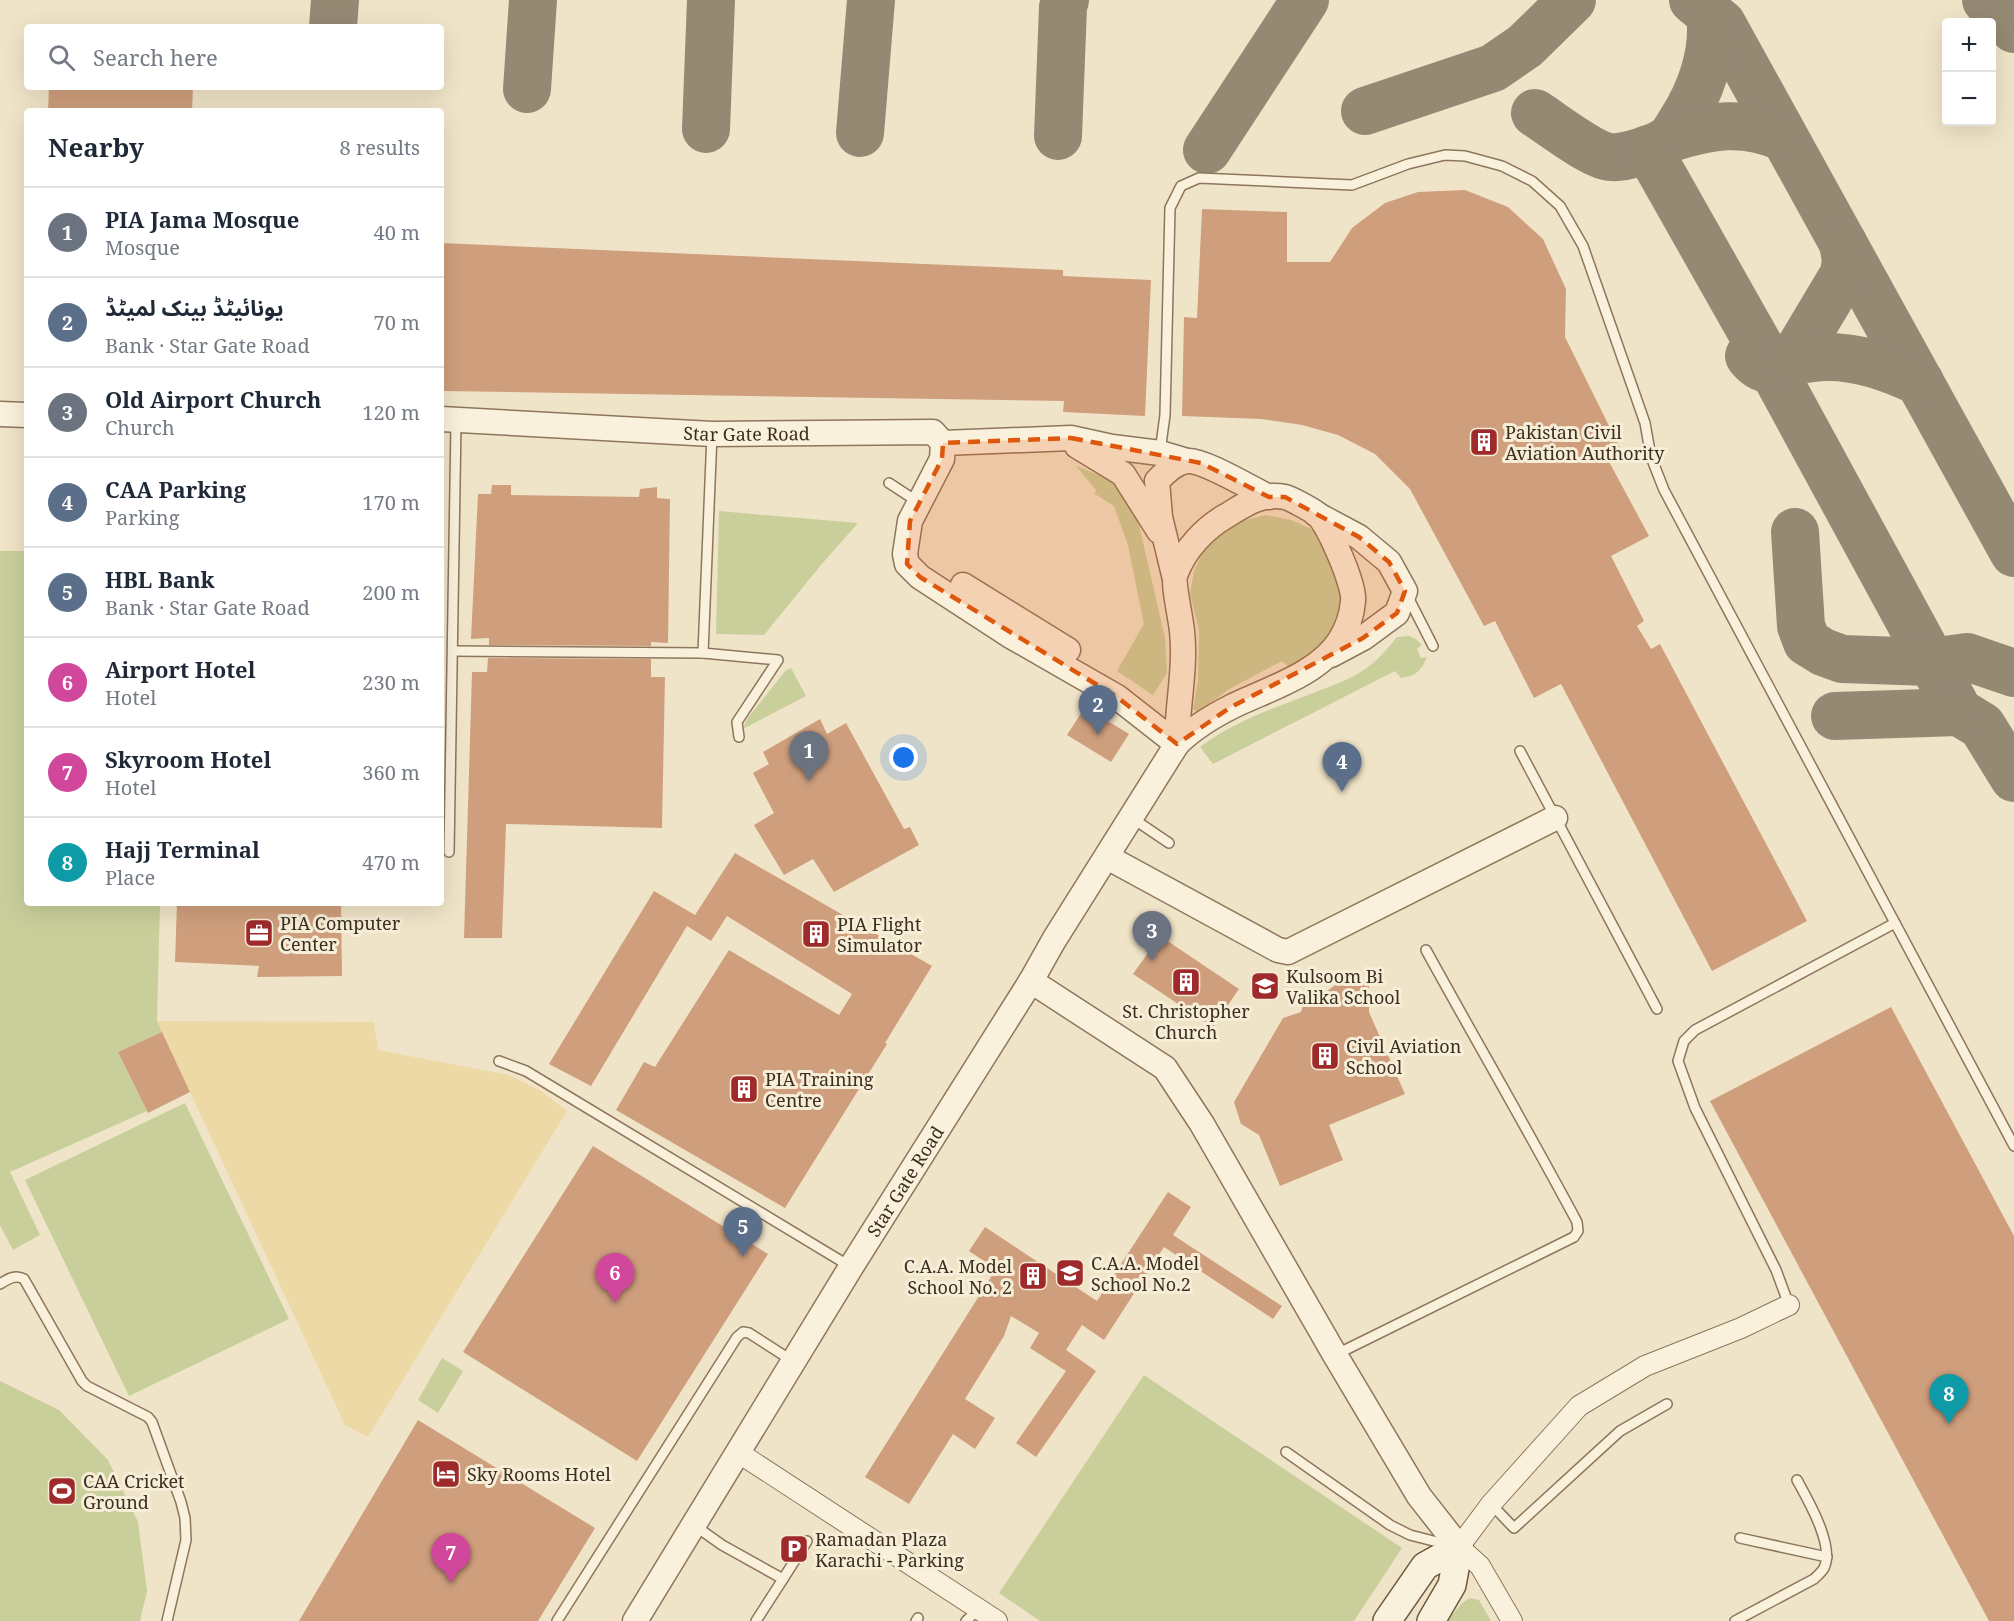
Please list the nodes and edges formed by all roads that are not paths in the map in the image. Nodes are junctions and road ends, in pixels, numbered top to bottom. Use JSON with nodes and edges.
{"nodes":[{"id":1,"x":0,"y":414,"type":"edge"},
{"id":2,"x":24,"y":415,"type":"edge"},
{"id":3,"x":448,"y":419,"type":"edge"},
{"id":4,"x":712,"y":434,"type":"junction"},
{"id":5,"x":1066,"y":439,"type":"junction"},
{"id":6,"x":943,"y":443,"type":"junction"},
{"id":7,"x":1160,"y":453,"type":"junction"},
{"id":8,"x":1187,"y":461,"type":"junction"},
{"id":9,"x":889,"y":483,"type":"dead end"},
{"id":10,"x":1269,"y":497,"type":"junction"},
{"id":11,"x":918,"y":502,"type":"junction"},
{"id":12,"x":1316,"y":514,"type":"junction"},
{"id":13,"x":1166,"y":544,"type":"junction"},
{"id":14,"x":1174,"y":575,"type":"junction"},
{"id":15,"x":1405,"y":591,"type":"junction"},
{"id":16,"x":1433,"y":646,"type":"dead end"},
{"id":17,"x":453,"y":651,"type":"junction"},
{"id":18,"x":703,"y":653,"type":"junction"},
{"id":19,"x":1326,"y":658,"type":"junction"},
{"id":20,"x":739,"y":737,"type":"dead end"},
{"id":21,"x":1177,"y":744,"type":"junction"},
{"id":22,"x":1520,"y":751,"type":"dead end"},
{"id":23,"x":1132,"y":818,"type":"junction"},
{"id":24,"x":1556,"y":818,"type":"junction"},
{"id":25,"x":1169,"y":843,"type":"dead end"},
{"id":26,"x":449,"y":852,"type":"dead end"},
{"id":27,"x":1107,"y":857,"type":"junction"},
{"id":28,"x":1895,"y":923,"type":"junction"},
{"id":29,"x":1426,"y":950,"type":"dead end"},
{"id":30,"x":1031,"y":981,"type":"junction"},
{"id":31,"x":1657,"y":1009,"type":"dead end"},
{"id":32,"x":499,"y":1061,"type":"dead end"},
{"id":33,"x":2014,"y":1146,"type":"edge"},
{"id":34,"x":850,"y":1267,"type":"junction"},
{"id":35,"x":0,"y":1284,"type":"edge"},
{"id":36,"x":1789,"y":1305,"type":"joint"},
{"id":37,"x":1335,"y":1355,"type":"junction"},
{"id":38,"x":793,"y":1362,"type":"junction"},
{"id":39,"x":1667,"y":1404,"type":"dead end"},
{"id":40,"x":1286,"y":1452,"type":"dead end"},
{"id":41,"x":739,"y":1453,"type":"junction"},
{"id":42,"x":1797,"y":1480,"type":"dead end"},
{"id":43,"x":1491,"y":1504,"type":"junction"},
{"id":44,"x":694,"y":1525,"type":"junction"},
{"id":45,"x":1740,"y":1538,"type":"dead end"},
{"id":46,"x":807,"y":1541,"type":"dead end"},
{"id":47,"x":1459,"y":1547,"type":"junction"},
{"id":48,"x":1827,"y":1557,"type":"junction"},
{"id":49,"x":783,"y":1579,"type":"junction"},
{"id":50,"x":973,"y":1615,"type":"edge"},
{"id":51,"x":167,"y":1621,"type":"edge"},
{"id":52,"x":557,"y":1621,"type":"edge"},
{"id":53,"x":635,"y":1621,"type":"edge"},
{"id":54,"x":756,"y":1621,"type":"edge"},
{"id":55,"x":997,"y":1621,"type":"edge"},
{"id":56,"x":1387,"y":1621,"type":"edge"},
{"id":57,"x":1431,"y":1621,"type":"edge"},
{"id":58,"x":1512,"y":1621,"type":"edge"},
{"id":59,"x":1735,"y":1621,"type":"edge"}],
"edges":[{"from":1,"to":2,"type":"street"},
{"from":3,"to":4,"type":"street","name":"Star Gate Road"},
{"from":3,"to":17,"type":"lane"},
{"from":4,"to":6,"type":"street","name":"Star Gate Road"},
{"from":4,"to":18,"type":"lane"},
{"from":5,"to":6,"type":"street"},
{"from":5,"to":7,"type":"street"},
{"from":5,"to":13,"type":"street"},
{"from":6,"to":11,"type":"street"},
{"from":7,"to":8,"type":"street"},
{"from":7,"to":28,"type":"lane"},
{"from":8,"to":10,"type":"street"},
{"from":8,"to":13,"type":"street"},
{"from":9,"to":11,"type":"lane"},
{"from":10,"to":12,"type":"street"},
{"from":10,"to":14,"type":"street"},
{"from":11,"to":21,"type":"street"},
{"from":12,"to":15,"type":"street"},
{"from":12,"to":19,"type":"street"},
{"from":13,"to":14,"type":"street"},
{"from":14,"to":21,"type":"street"},
{"from":15,"to":16,"type":"lane"},
{"from":15,"to":19,"type":"street"},
{"from":17,"to":18,"type":"lane"},
{"from":17,"to":26,"type":"lane"},
{"from":18,"to":20,"type":"lane"},
{"from":19,"to":21,"type":"street"},
{"from":21,"to":23,"type":"street","name":"Star Gate Road"},
{"from":22,"to":24,"type":"lane"},
{"from":23,"to":25,"type":"lane"},
{"from":23,"to":27,"type":"street","name":"Star Gate Road"},
{"from":24,"to":27,"type":"street"},
{"from":24,"to":31,"type":"lane"},
{"from":27,"to":30,"type":"street","name":"Star Gate Road"},
{"from":28,"to":33,"type":"lane"},
{"from":28,"to":36,"type":"lane"},
{"from":29,"to":37,"type":"lane"},
{"from":30,"to":34,"type":"street","name":"Star Gate Road"},
{"from":30,"to":37,"type":"street"},
{"from":32,"to":34,"type":"lane"},
{"from":34,"to":38,"type":"street","name":"Star Gate Road"},
{"from":35,"to":51,"type":"lane"},
{"from":36,"to":43,"type":"street"},
{"from":37,"to":47,"type":"street"},
{"from":38,"to":41,"type":"street","name":"Star Gate Road"},
{"from":38,"to":52,"type":"lane"},
{"from":39,"to":43,"type":"lane"},
{"from":40,"to":47,"type":"lane"},
{"from":41,"to":44,"type":"street","name":"Star Gate Road"},
{"from":41,"to":50,"type":"street"},
{"from":42,"to":48,"type":"lane"},
{"from":43,"to":47,"type":"street"},
{"from":44,"to":49,"type":"lane"},
{"from":44,"to":53,"type":"street","name":"Star Gate Road"},
{"from":45,"to":48,"type":"lane"},
{"from":46,"to":49,"type":"lane"},
{"from":47,"to":56,"type":"main road"},
{"from":47,"to":57,"type":"main road"},
{"from":47,"to":58,"type":"street"},
{"from":48,"to":59,"type":"lane"},
{"from":49,"to":54,"type":"lane"},
{"from":50,"to":55,"type":"street"}]}
